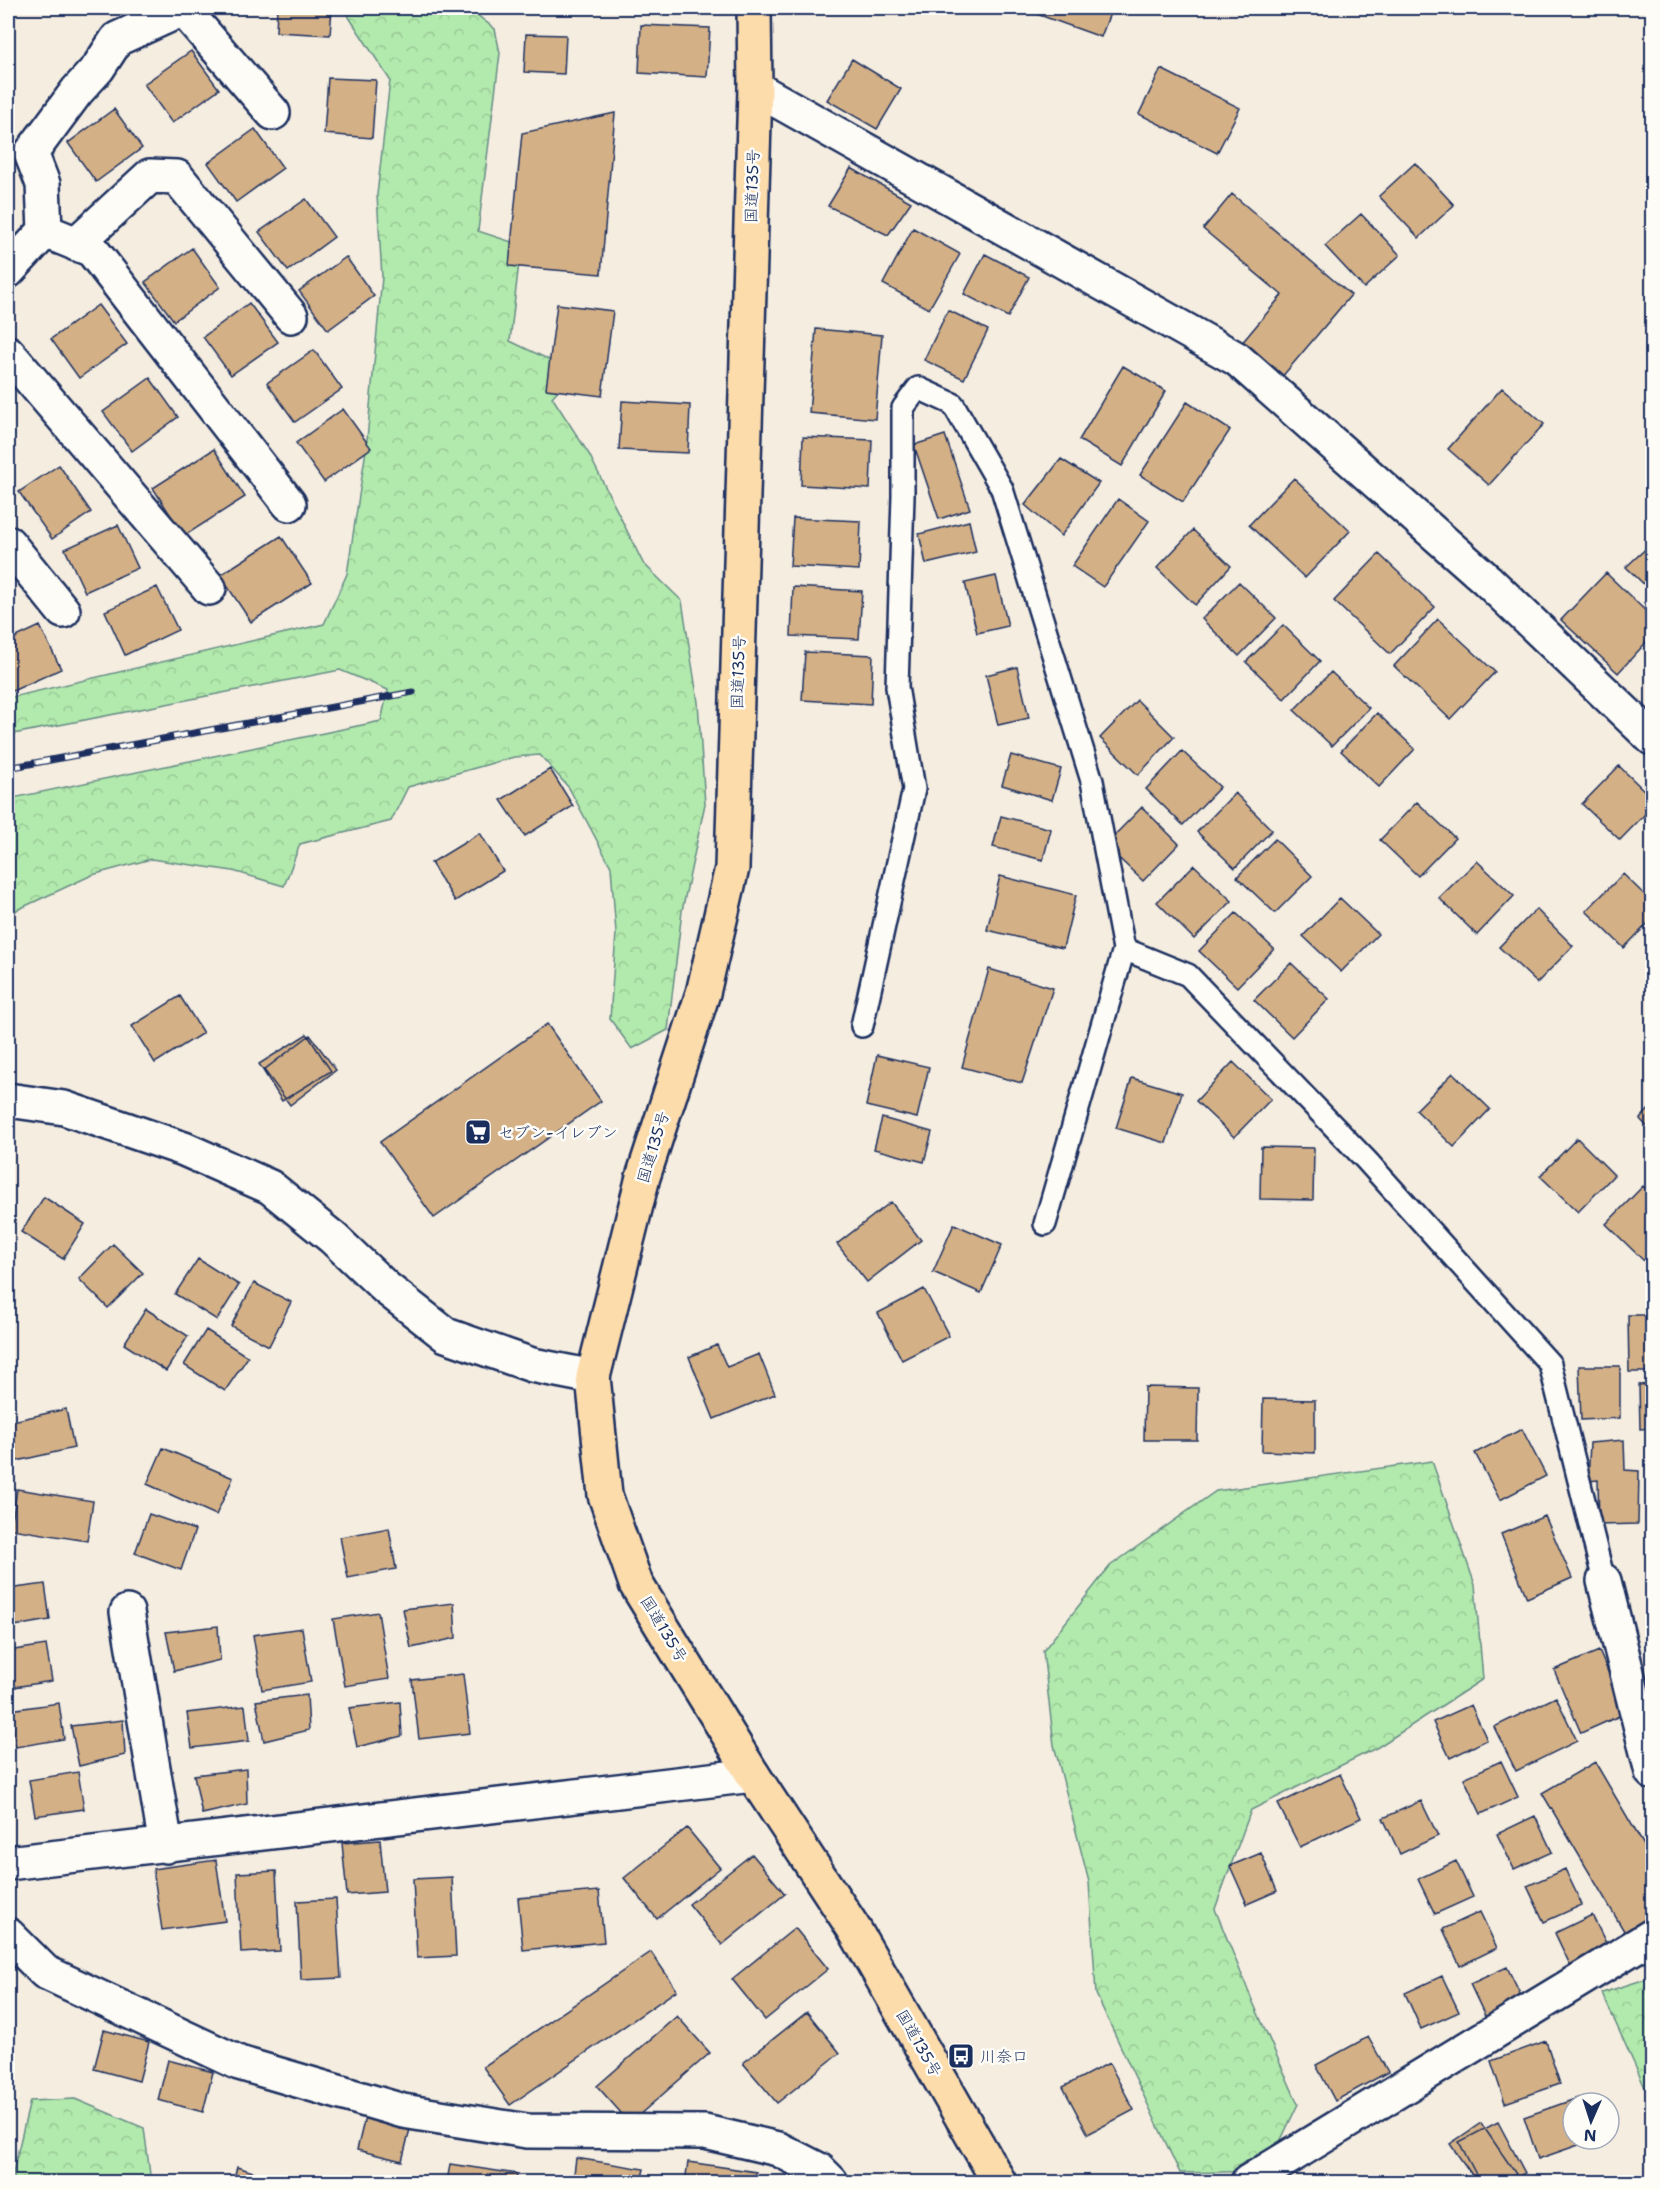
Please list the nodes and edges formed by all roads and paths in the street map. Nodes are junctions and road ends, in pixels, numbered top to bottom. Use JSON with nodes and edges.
{"nodes":[{"id":1,"x":754,"y":8,"type":"edge"},
{"id":2,"x":755,"y":88,"type":"junction"},
{"id":3,"x":273,"y":113,"type":"dead end"},
{"id":4,"x":45,"y":231,"type":"junction"},
{"id":5,"x":76,"y":244,"type":"junction"},
{"id":6,"x":8,"y":271,"type":"edge"},
{"id":7,"x":291,"y":316,"type":"dead end"},
{"id":8,"x":8,"y":353,"type":"edge"},
{"id":9,"x":289,"y":504,"type":"dead end"},
{"id":10,"x":8,"y":543,"type":"edge"},
{"id":11,"x":209,"y":588,"type":"dead end"},
{"id":12,"x":63,"y":611,"type":"dead end"},
{"id":13,"x":1653,"y":738,"type":"edge"},
{"id":14,"x":1124,"y":949,"type":"junction"},
{"id":15,"x":862,"y":1026,"type":"dead end"},
{"id":16,"x":8,"y":1100,"type":"edge"},
{"id":17,"x":1045,"y":1224,"type":"dead end"},
{"id":18,"x":593,"y":1377,"type":"junction"},
{"id":19,"x":1604,"y":1581,"type":"joint"},
{"id":20,"x":127,"y":1612,"type":"dead end"},
{"id":21,"x":1653,"y":1772,"type":"edge"},
{"id":22,"x":753,"y":1775,"type":"junction"},
{"id":23,"x":166,"y":1845,"type":"junction"},
{"id":24,"x":8,"y":1863,"type":"edge"},
{"id":25,"x":8,"y":1935,"type":"edge"},
{"id":26,"x":1653,"y":1936,"type":"edge"},
{"id":27,"x":831,"y":2182,"type":"edge"},
{"id":28,"x":999,"y":2182,"type":"edge"},
{"id":29,"x":1248,"y":2182,"type":"edge"}],
"edges":[{"from":1,"to":2,"type":"highway","name":"国道135号"},
{"from":2,"to":13,"type":"street"},
{"from":2,"to":18,"type":"highway","name":"国道135号"},
{"from":3,"to":4,"type":"street"},
{"from":4,"to":5,"type":"street"},
{"from":4,"to":6,"type":"street"},
{"from":5,"to":7,"type":"street"},
{"from":5,"to":9,"type":"street"},
{"from":8,"to":11,"type":"street"},
{"from":10,"to":12,"type":"street"},
{"from":14,"to":15,"type":"lane"},
{"from":14,"to":17,"type":"lane"},
{"from":14,"to":19,"type":"lane"},
{"from":16,"to":18,"type":"street"},
{"from":18,"to":22,"type":"highway","name":"国道135号"},
{"from":19,"to":21,"type":"street"},
{"from":20,"to":23,"type":"street"},
{"from":22,"to":23,"type":"street"},
{"from":22,"to":28,"type":"highway","name":"国道135号"},
{"from":23,"to":24,"type":"street"},
{"from":25,"to":27,"type":"street"},
{"from":26,"to":29,"type":"street"}]}
